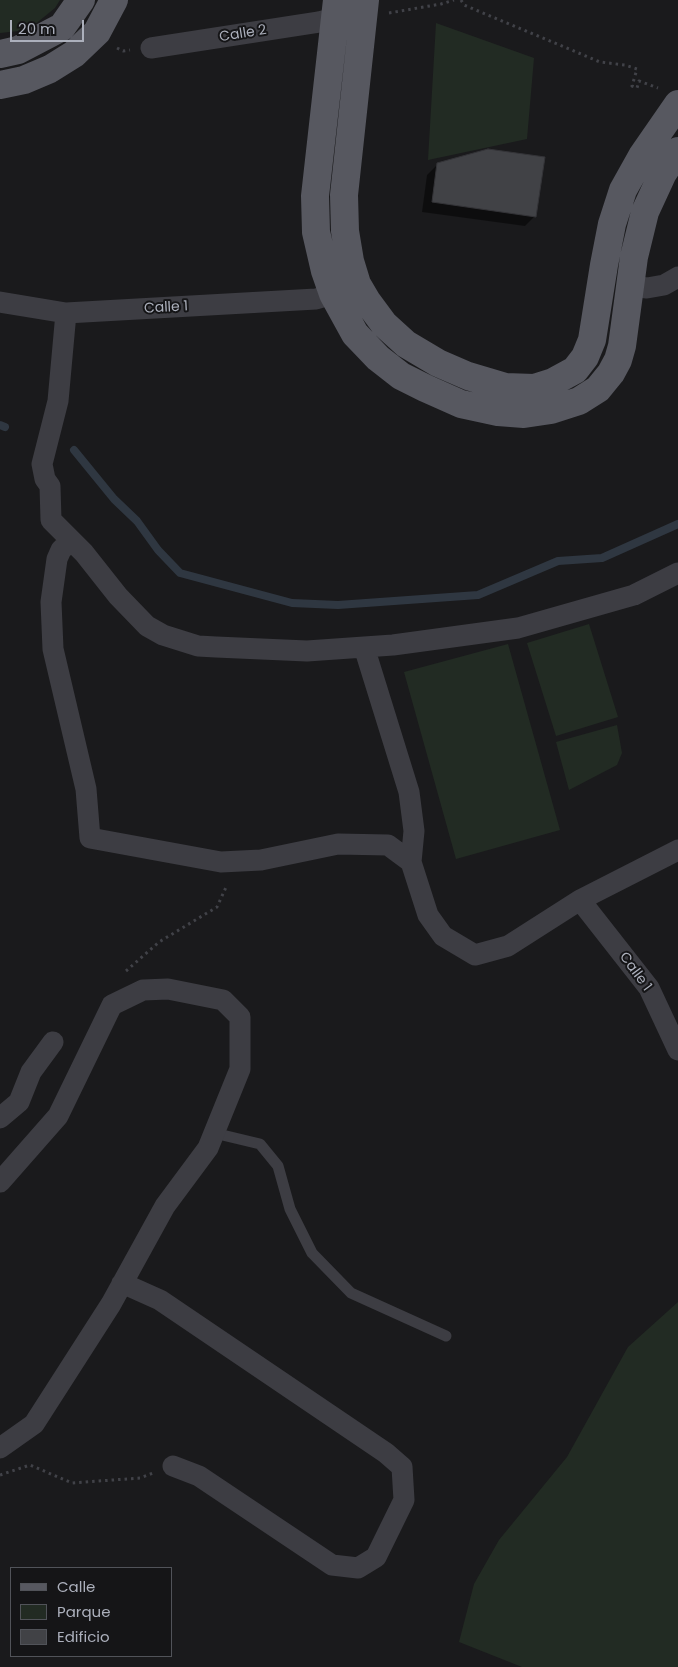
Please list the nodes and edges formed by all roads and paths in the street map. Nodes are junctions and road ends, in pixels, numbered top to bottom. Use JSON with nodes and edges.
{"nodes":[{"id":1,"x":81,"y":0,"type":"edge"},
{"id":2,"x":114,"y":0,"type":"edge"},
{"id":3,"x":454,"y":0,"type":"edge"},
{"id":4,"x":460,"y":0,"type":"edge"},
{"id":5,"x":336,"y":9,"type":"edge"},
{"id":6,"x":372,"y":11,"type":"edge"},
{"id":7,"x":62,"y":27,"type":"junction"},
{"id":8,"x":110,"y":45,"type":"dead end"},
{"id":9,"x":82,"y":47,"type":"junction"},
{"id":10,"x":151,"y":48,"type":"joint"},
{"id":11,"x":0,"y":54,"type":"edge"},
{"id":12,"x":0,"y":85,"type":"edge"},
{"id":13,"x":671,"y":94,"type":"edge"},
{"id":14,"x":678,"y":151,"type":"edge"},
{"id":15,"x":678,"y":277,"type":"edge"},
{"id":16,"x":602,"y":282,"type":"junction"},
{"id":17,"x":630,"y":286,"type":"junction"},
{"id":18,"x":345,"y":289,"type":"junction"},
{"id":19,"x":0,"y":302,"type":"edge"},
{"id":20,"x":66,"y":313,"type":"junction"},
{"id":21,"x":71,"y":540,"type":"junction"},
{"id":22,"x":678,"y":573,"type":"edge"},
{"id":23,"x":364,"y":647,"type":"junction"},
{"id":24,"x":678,"y":850,"type":"edge"},
{"id":25,"x":236,"y":861,"type":"junction"},
{"id":26,"x":411,"y":862,"type":"junction"},
{"id":27,"x":580,"y":900,"type":"junction"},
{"id":28,"x":112,"y":1005,"type":"junction"},
{"id":29,"x":53,"y":1042,"type":"dead end"},
{"id":30,"x":678,"y":1050,"type":"edge"},
{"id":31,"x":0,"y":1118,"type":"edge"},
{"id":32,"x":214,"y":1133,"type":"junction"},
{"id":33,"x":0,"y":1182,"type":"edge"},
{"id":34,"x":122,"y":1283,"type":"junction"},
{"id":35,"x":446,"y":1336,"type":"dead end"},
{"id":36,"x":0,"y":1448,"type":"edge"},
{"id":37,"x":173,"y":1466,"type":"joint"},
{"id":38,"x":0,"y":1475,"type":"edge"}],
"edges":[{"from":1,"to":7,"type":"main road"},
{"from":2,"to":9,"type":"main road"},
{"from":3,"to":6,"type":"path"},
{"from":4,"to":13,"type":"path"},
{"from":5,"to":6,"type":"main road"},
{"from":5,"to":10,"type":"street","name":"Calle 2"},
{"from":5,"to":18,"type":"main road"},
{"from":6,"to":18,"type":"main road"},
{"from":7,"to":9,"type":"main road"},
{"from":7,"to":11,"type":"main road"},
{"from":8,"to":10,"type":"path"},
{"from":9,"to":12,"type":"main road"},
{"from":13,"to":16,"type":"main road"},
{"from":14,"to":17,"type":"main road"},
{"from":15,"to":17,"type":"street"},
{"from":16,"to":17,"type":"main road"},
{"from":16,"to":18,"type":"main road"},
{"from":17,"to":18,"type":"main road"},
{"from":18,"to":20,"type":"street","name":"Calle 1"},
{"from":19,"to":20,"type":"street","name":"Calle 1"},
{"from":20,"to":21,"type":"street"},
{"from":21,"to":23,"type":"street"},
{"from":21,"to":25,"type":"street"},
{"from":22,"to":23,"type":"street"},
{"from":23,"to":26,"type":"street"},
{"from":24,"to":27,"type":"street"},
{"from":25,"to":26,"type":"street"},
{"from":25,"to":28,"type":"path"},
{"from":26,"to":27,"type":"street"},
{"from":27,"to":30,"type":"street","name":"Calle 1"},
{"from":28,"to":32,"type":"street"},
{"from":28,"to":33,"type":"street"},
{"from":29,"to":31,"type":"street"},
{"from":32,"to":34,"type":"street"},
{"from":32,"to":35,"type":"lane"},
{"from":34,"to":36,"type":"street"},
{"from":34,"to":37,"type":"street"},
{"from":37,"to":38,"type":"path"}]}
